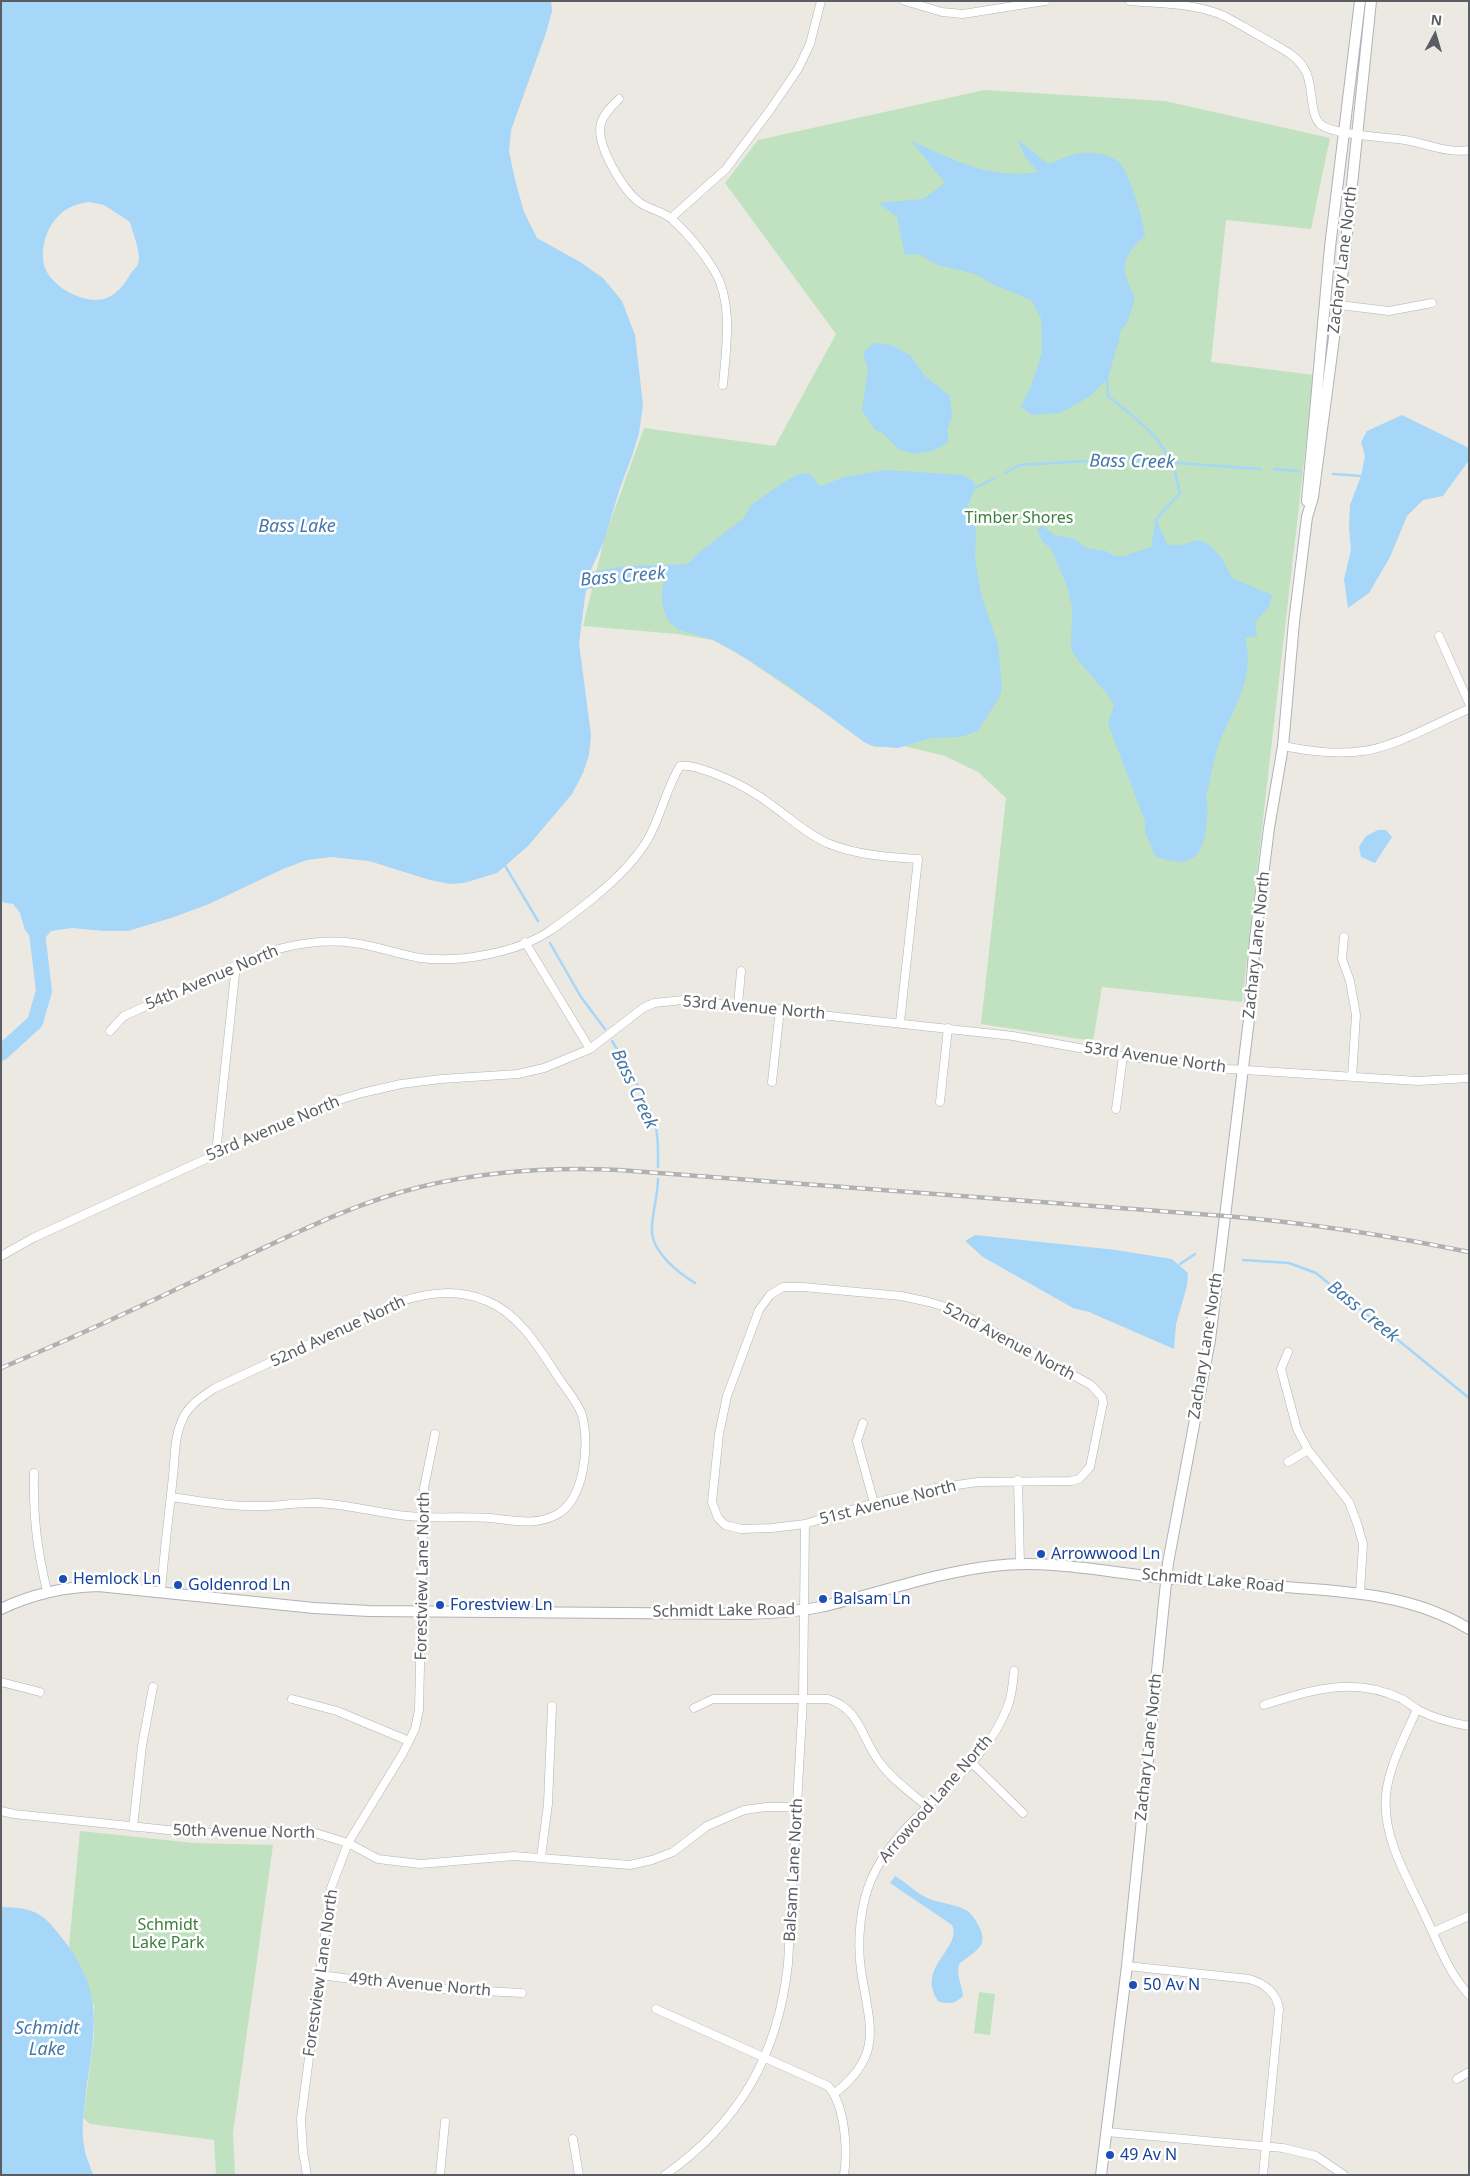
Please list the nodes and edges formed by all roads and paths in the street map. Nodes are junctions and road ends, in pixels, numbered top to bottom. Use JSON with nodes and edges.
{"nodes":[{"id":1,"x":821,"y":1,"type":"edge"},
{"id":2,"x":904,"y":1,"type":"edge"},
{"id":3,"x":1045,"y":1,"type":"edge"},
{"id":4,"x":1130,"y":1,"type":"edge"},
{"id":5,"x":1360,"y":1,"type":"edge"},
{"id":6,"x":1371,"y":1,"type":"edge"},
{"id":7,"x":619,"y":99,"type":"dead end"},
{"id":8,"x":1344,"y":132,"type":"junction"},
{"id":9,"x":1357,"y":134,"type":"junction"},
{"id":10,"x":1469,"y":150,"type":"edge"},
{"id":11,"x":671,"y":218,"type":"junction"},
{"id":12,"x":1432,"y":304,"type":"dead end"},
{"id":13,"x":1339,"y":306,"type":"junction"},
{"id":14,"x":723,"y":385,"type":"dead end"},
{"id":15,"x":1307,"y":517,"type":"junction"},
{"id":16,"x":1439,"y":636,"type":"dead end"},
{"id":17,"x":1469,"y":703,"type":"edge"},
{"id":18,"x":1469,"y":708,"type":"edge"},
{"id":19,"x":1283,"y":746,"type":"junction"},
{"id":20,"x":1344,"y":937,"type":"dead end"},
{"id":21,"x":525,"y":942,"type":"junction"},
{"id":22,"x":236,"y":965,"type":"junction"},
{"id":23,"x":741,"y":971,"type":"dead end"},
{"id":24,"x":738,"y":1005,"type":"junction"},
{"id":25,"x":780,"y":1009,"type":"junction"},
{"id":26,"x":900,"y":1022,"type":"junction"},
{"id":27,"x":948,"y":1028,"type":"junction"},
{"id":28,"x":110,"y":1031,"type":"dead end"},
{"id":29,"x":590,"y":1049,"type":"junction"},
{"id":30,"x":1123,"y":1056,"type":"junction"},
{"id":31,"x":1244,"y":1070,"type":"junction"},
{"id":32,"x":1352,"y":1077,"type":"junction"},
{"id":33,"x":1469,"y":1078,"type":"edge"},
{"id":34,"x":772,"y":1082,"type":"dead end"},
{"id":35,"x":940,"y":1102,"type":"dead end"},
{"id":36,"x":1116,"y":1109,"type":"dead end"},
{"id":37,"x":216,"y":1153,"type":"junction"},
{"id":38,"x":1,"y":1256,"type":"edge"},
{"id":39,"x":1288,"y":1352,"type":"dead end"},
{"id":40,"x":863,"y":1423,"type":"dead end"},
{"id":41,"x":435,"y":1434,"type":"dead end"},
{"id":42,"x":1308,"y":1450,"type":"junction"},
{"id":43,"x":1288,"y":1462,"type":"dead end"},
{"id":44,"x":1090,"y":1467,"type":"joint"},
{"id":45,"x":34,"y":1473,"type":"dead end"},
{"id":46,"x":1018,"y":1480,"type":"junction"},
{"id":47,"x":171,"y":1497,"type":"junction"},
{"id":48,"x":874,"y":1503,"type":"junction"},
{"id":49,"x":423,"y":1518,"type":"junction"},
{"id":50,"x":805,"y":1524,"type":"junction"},
{"id":51,"x":741,"y":1530,"type":"joint"},
{"id":52,"x":1020,"y":1564,"type":"junction"},
{"id":53,"x":1166,"y":1578,"type":"junction"},
{"id":54,"x":47,"y":1591,"type":"junction"},
{"id":55,"x":160,"y":1591,"type":"junction"},
{"id":56,"x":1360,"y":1592,"type":"junction"},
{"id":57,"x":1,"y":1609,"type":"edge"},
{"id":58,"x":804,"y":1610,"type":"junction"},
{"id":59,"x":422,"y":1611,"type":"junction"},
{"id":60,"x":1469,"y":1629,"type":"edge"},
{"id":61,"x":1014,"y":1671,"type":"dead end"},
{"id":62,"x":1,"y":1682,"type":"edge"},
{"id":63,"x":154,"y":1687,"type":"dead end"},
{"id":64,"x":40,"y":1692,"type":"dead end"},
{"id":65,"x":803,"y":1698,"type":"junction"},
{"id":66,"x":292,"y":1699,"type":"dead end"},
{"id":67,"x":1264,"y":1705,"type":"dead end"},
{"id":68,"x":552,"y":1706,"type":"dead end"},
{"id":69,"x":694,"y":1708,"type":"dead end"},
{"id":70,"x":1417,"y":1709,"type":"junction"},
{"id":71,"x":1469,"y":1726,"type":"edge"},
{"id":72,"x":409,"y":1741,"type":"junction"},
{"id":73,"x":971,"y":1762,"type":"junction"},
{"id":74,"x":927,"y":1806,"type":"junction"},
{"id":75,"x":798,"y":1807,"type":"junction"},
{"id":76,"x":1,"y":1810,"type":"edge"},
{"id":77,"x":1024,"y":1814,"type":"dead end"},
{"id":78,"x":133,"y":1827,"type":"junction"},
{"id":79,"x":348,"y":1843,"type":"junction"},
{"id":80,"x":541,"y":1857,"type":"junction"},
{"id":81,"x":1469,"y":1916,"type":"edge"},
{"id":82,"x":1433,"y":1932,"type":"junction"},
{"id":83,"x":1127,"y":1966,"type":"junction"},
{"id":84,"x":318,"y":1976,"type":"junction"},
{"id":85,"x":522,"y":1993,"type":"dead end"},
{"id":86,"x":1469,"y":1995,"type":"edge"},
{"id":87,"x":656,"y":2008,"type":"dead end"},
{"id":88,"x":766,"y":2057,"type":"junction"},
{"id":89,"x":1469,"y":2072,"type":"edge"},
{"id":90,"x":1457,"y":2079,"type":"dead end"},
{"id":91,"x":834,"y":2094,"type":"junction"},
{"id":92,"x":445,"y":2122,"type":"dead end"},
{"id":93,"x":1107,"y":2132,"type":"junction"},
{"id":94,"x":573,"y":2139,"type":"dead end"},
{"id":95,"x":1266,"y":2145,"type":"junction"},
{"id":96,"x":307,"y":2175,"type":"edge"},
{"id":97,"x":440,"y":2175,"type":"edge"},
{"id":98,"x":579,"y":2175,"type":"edge"},
{"id":99,"x":665,"y":2175,"type":"edge"},
{"id":100,"x":844,"y":2175,"type":"edge"},
{"id":101,"x":1101,"y":2175,"type":"edge"},
{"id":102,"x":1263,"y":2175,"type":"edge"},
{"id":103,"x":1344,"y":2175,"type":"edge"}],
"edges":[{"from":1,"to":11,"type":"street"},
{"from":2,"to":3,"type":"street"},
{"from":4,"to":8,"type":"street"},
{"from":5,"to":8,"type":"street","name":"Zachary Lane North"},
{"from":6,"to":9,"type":"street","name":"Zachary Lane North"},
{"from":7,"to":11,"type":"street"},
{"from":8,"to":9,"type":"street"},
{"from":8,"to":15,"type":"street","name":"Zachary Lane North"},
{"from":9,"to":10,"type":"street"},
{"from":9,"to":13,"type":"street","name":"Zachary Lane North"},
{"from":11,"to":14,"type":"street"},
{"from":12,"to":13,"type":"street"},
{"from":13,"to":15,"type":"street","name":"Zachary Lane North"},
{"from":15,"to":19,"type":"street","name":"Zachary Lane North"},
{"from":16,"to":17,"type":"street"},
{"from":18,"to":19,"type":"street"},
{"from":19,"to":31,"type":"street","name":"Zachary Lane North"},
{"from":20,"to":32,"type":"street"},
{"from":21,"to":22,"type":"street","name":"54th Avenue North"},
{"from":21,"to":26,"type":"street","name":"54th Avenue North"},
{"from":21,"to":29,"type":"street"},
{"from":22,"to":28,"type":"street","name":"54th Avenue North"},
{"from":22,"to":37,"type":"street"},
{"from":23,"to":24,"type":"street"},
{"from":24,"to":25,"type":"street","name":"53rd Avenue North"},
{"from":24,"to":29,"type":"street","name":"53rd Avenue North"},
{"from":25,"to":26,"type":"street","name":"53rd Avenue North"},
{"from":25,"to":34,"type":"street"},
{"from":26,"to":27,"type":"street","name":"53rd Avenue North"},
{"from":27,"to":30,"type":"street","name":"53rd Avenue North"},
{"from":27,"to":35,"type":"street"},
{"from":29,"to":37,"type":"street","name":"53rd Avenue North"},
{"from":30,"to":31,"type":"street","name":"53rd Avenue North"},
{"from":30,"to":36,"type":"street"},
{"from":31,"to":32,"type":"street","name":"53rd Avenue North"},
{"from":31,"to":53,"type":"street","name":"Zachary Lane North"},
{"from":32,"to":33,"type":"street","name":"53rd Avenue North"},
{"from":37,"to":38,"type":"street","name":"53rd Avenue North"},
{"from":39,"to":42,"type":"street"},
{"from":40,"to":48,"type":"street"},
{"from":41,"to":49,"type":"street","name":"Forestview Lane North"},
{"from":42,"to":43,"type":"street"},
{"from":42,"to":56,"type":"street"},
{"from":44,"to":46,"type":"street","name":"51st Avenue North"},
{"from":44,"to":51,"type":"street","name":"52nd Avenue North"},
{"from":45,"to":54,"type":"street"},
{"from":46,"to":48,"type":"street","name":"51st Avenue North"},
{"from":46,"to":52,"type":"street"},
{"from":47,"to":49,"type":"street"},
{"from":47,"to":49,"type":"street","name":"52nd Avenue North"},
{"from":47,"to":55,"type":"street","name":"52nd Avenue North"},
{"from":48,"to":50,"type":"street","name":"51st Avenue North"},
{"from":49,"to":59,"type":"street","name":"Forestview Lane North"},
{"from":50,"to":51,"type":"street","name":"51st Avenue North"},
{"from":50,"to":58,"type":"street","name":"Balsam Lane North"},
{"from":52,"to":53,"type":"street","name":"Schmidt Lake Road"},
{"from":52,"to":58,"type":"street","name":"Schmidt Lake Road"},
{"from":53,"to":56,"type":"street","name":"Schmidt Lake Road"},
{"from":53,"to":83,"type":"street","name":"Zachary Lane North"},
{"from":54,"to":55,"type":"street","name":"Schmidt Lake Road"},
{"from":54,"to":57,"type":"street","name":"Schmidt Lake Road"},
{"from":55,"to":59,"type":"street","name":"Schmidt Lake Road"},
{"from":56,"to":60,"type":"street","name":"Schmidt Lake Road"},
{"from":58,"to":59,"type":"street","name":"Schmidt Lake Road"},
{"from":58,"to":65,"type":"street","name":"Balsam Lane North"},
{"from":59,"to":72,"type":"street","name":"Forestview Lane North"},
{"from":61,"to":73,"type":"street","name":"Arrowood Lane North"},
{"from":62,"to":64,"type":"street"},
{"from":63,"to":78,"type":"street"},
{"from":65,"to":69,"type":"street"},
{"from":65,"to":74,"type":"street"},
{"from":65,"to":75,"type":"street","name":"Balsam Lane North"},
{"from":66,"to":72,"type":"street"},
{"from":67,"to":70,"type":"street"},
{"from":68,"to":80,"type":"street"},
{"from":70,"to":71,"type":"street"},
{"from":70,"to":82,"type":"street"},
{"from":72,"to":79,"type":"street","name":"Forestview Lane North"},
{"from":73,"to":74,"type":"street","name":"Arrowood Lane North"},
{"from":73,"to":77,"type":"street"},
{"from":74,"to":91,"type":"street","name":"Arrowood Lane North"},
{"from":75,"to":80,"type":"street","name":"50th Avenue North"},
{"from":75,"to":88,"type":"street","name":"Balsam Lane North"},
{"from":76,"to":78,"type":"street","name":"50th Avenue North"},
{"from":78,"to":79,"type":"street","name":"50th Avenue North"},
{"from":79,"to":80,"type":"street","name":"50th Avenue North"},
{"from":79,"to":84,"type":"street","name":"Forestview Lane North"},
{"from":81,"to":82,"type":"street"},
{"from":82,"to":86,"type":"street"},
{"from":83,"to":93,"type":"street","name":"Zachary Lane North"},
{"from":83,"to":95,"type":"street"},
{"from":84,"to":85,"type":"street","name":"49th Avenue North"},
{"from":84,"to":96,"type":"street","name":"Forestview Lane North"},
{"from":87,"to":88,"type":"street"},
{"from":88,"to":91,"type":"street"},
{"from":88,"to":99,"type":"street","name":"Balsam Lane North"},
{"from":89,"to":90,"type":"street"},
{"from":91,"to":100,"type":"street"},
{"from":92,"to":97,"type":"street"},
{"from":93,"to":95,"type":"street"},
{"from":93,"to":101,"type":"street","name":"Zachary Lane North"},
{"from":94,"to":98,"type":"street"},
{"from":95,"to":102,"type":"street"},
{"from":95,"to":103,"type":"street"}]}
